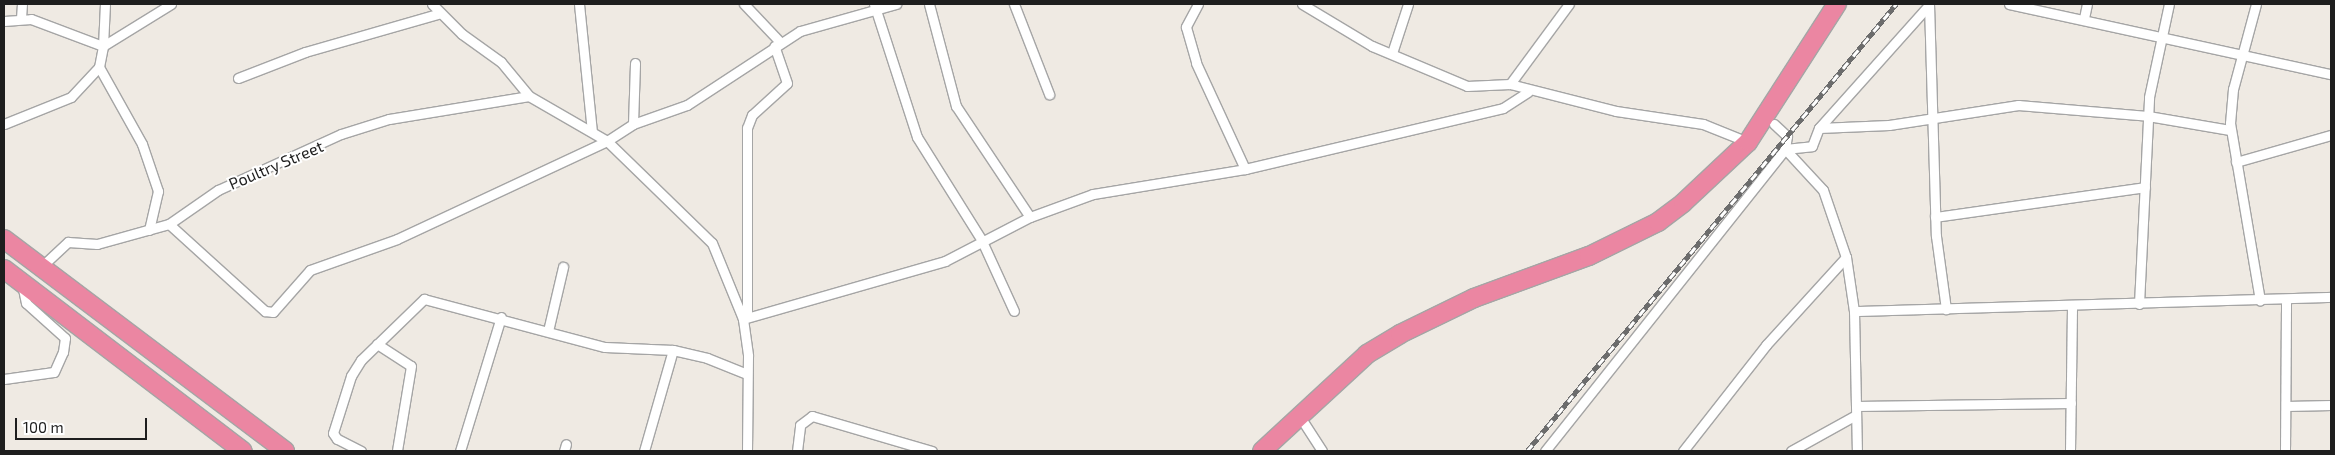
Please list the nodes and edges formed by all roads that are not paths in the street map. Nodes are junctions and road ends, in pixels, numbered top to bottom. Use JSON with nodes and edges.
{"nodes":[{"id":1,"x":22,"y":4,"type":"edge"},
{"id":2,"x":105,"y":4,"type":"edge"},
{"id":3,"x":171,"y":4,"type":"edge"},
{"id":4,"x":432,"y":4,"type":"edge"},
{"id":5,"x":580,"y":4,"type":"edge"},
{"id":6,"x":744,"y":4,"type":"edge"},
{"id":7,"x":861,"y":4,"type":"edge"},
{"id":8,"x":896,"y":4,"type":"edge"},
{"id":9,"x":929,"y":4,"type":"edge"},
{"id":10,"x":1014,"y":4,"type":"edge"},
{"id":11,"x":1198,"y":4,"type":"edge"},
{"id":12,"x":1302,"y":4,"type":"edge"},
{"id":13,"x":1408,"y":4,"type":"edge"},
{"id":14,"x":1569,"y":4,"type":"edge"},
{"id":15,"x":1837,"y":4,"type":"edge"},
{"id":16,"x":1850,"y":4,"type":"edge"},
{"id":17,"x":2009,"y":4,"type":"edge"},
{"id":18,"x":2087,"y":4,"type":"edge"},
{"id":19,"x":2170,"y":4,"type":"edge"},
{"id":20,"x":2256,"y":4,"type":"edge"},
{"id":21,"x":1929,"y":5,"type":"edge"},
{"id":22,"x":875,"y":6,"type":"edge"},
{"id":23,"x":440,"y":13,"type":"junction"},
{"id":24,"x":855,"y":13,"type":"junction"},
{"id":25,"x":21,"y":18,"type":"junction"},
{"id":26,"x":2084,"y":18,"type":"junction"},
{"id":27,"x":4,"y":21,"type":"edge"},
{"id":28,"x":2162,"y":35,"type":"junction"},
{"id":29,"x":777,"y":44,"type":"junction"},
{"id":30,"x":103,"y":46,"type":"junction"},
{"id":31,"x":1392,"y":52,"type":"junction"},
{"id":32,"x":2241,"y":55,"type":"junction"},
{"id":33,"x":635,"y":64,"type":"dead end"},
{"id":34,"x":99,"y":67,"type":"junction"},
{"id":35,"x":2331,"y":74,"type":"edge"},
{"id":36,"x":238,"y":78,"type":"dead end"},
{"id":37,"x":1510,"y":84,"type":"junction"},
{"id":38,"x":1528,"y":92,"type":"junction"},
{"id":39,"x":1049,"y":94,"type":"dead end"},
{"id":40,"x":529,"y":96,"type":"junction"},
{"id":41,"x":2148,"y":116,"type":"junction"},
{"id":42,"x":1935,"y":117,"type":"junction"},
{"id":43,"x":4,"y":124,"type":"edge"},
{"id":44,"x":633,"y":124,"type":"junction"},
{"id":45,"x":1774,"y":124,"type":"junction"},
{"id":46,"x":1820,"y":128,"type":"junction"},
{"id":47,"x":592,"y":130,"type":"junction"},
{"id":48,"x":2230,"y":130,"type":"junction"},
{"id":49,"x":2331,"y":135,"type":"edge"},
{"id":50,"x":607,"y":141,"type":"junction"},
{"id":51,"x":1748,"y":142,"type":"junction"},
{"id":52,"x":1785,"y":149,"type":"junction"},
{"id":53,"x":2236,"y":162,"type":"junction"},
{"id":54,"x":1245,"y":169,"type":"junction"},
{"id":55,"x":2145,"y":187,"type":"junction"},
{"id":56,"x":1030,"y":217,"type":"junction"},
{"id":57,"x":1935,"y":217,"type":"junction"},
{"id":58,"x":168,"y":224,"type":"junction"},
{"id":59,"x":150,"y":230,"type":"junction"},
{"id":60,"x":4,"y":239,"type":"edge"},
{"id":61,"x":981,"y":239,"type":"junction"},
{"id":62,"x":1846,"y":257,"type":"junction"},
{"id":63,"x":41,"y":267,"type":"junction"},
{"id":64,"x":563,"y":267,"type":"dead end"},
{"id":65,"x":4,"y":269,"type":"edge"},
{"id":66,"x":22,"y":282,"type":"junction"},
{"id":67,"x":2331,"y":298,"type":"edge"},
{"id":68,"x":2286,"y":299,"type":"junction"},
{"id":69,"x":2260,"y":300,"type":"junction"},
{"id":70,"x":2139,"y":304,"type":"junction"},
{"id":71,"x":2072,"y":306,"type":"junction"},
{"id":72,"x":1946,"y":309,"type":"junction"},
{"id":73,"x":1014,"y":311,"type":"dead end"},
{"id":74,"x":1854,"y":311,"type":"junction"},
{"id":75,"x":501,"y":317,"type":"junction"},
{"id":76,"x":745,"y":318,"type":"junction"},
{"id":77,"x":548,"y":331,"type":"junction"},
{"id":78,"x":377,"y":344,"type":"junction"},
{"id":79,"x":672,"y":350,"type":"junction"},
{"id":80,"x":747,"y":374,"type":"junction"},
{"id":81,"x":4,"y":379,"type":"edge"},
{"id":82,"x":2071,"y":403,"type":"junction"},
{"id":83,"x":2331,"y":405,"type":"edge"},
{"id":84,"x":2286,"y":406,"type":"junction"},
{"id":85,"x":1856,"y":410,"type":"junction"},
{"id":86,"x":1304,"y":423,"type":"junction"},
{"id":87,"x":244,"y":451,"type":"edge"},
{"id":88,"x":285,"y":451,"type":"edge"},
{"id":89,"x":361,"y":451,"type":"edge"},
{"id":90,"x":396,"y":451,"type":"edge"},
{"id":91,"x":460,"y":451,"type":"edge"},
{"id":92,"x":644,"y":451,"type":"edge"},
{"id":93,"x":747,"y":451,"type":"edge"},
{"id":94,"x":797,"y":451,"type":"edge"},
{"id":95,"x":932,"y":451,"type":"edge"},
{"id":96,"x":1262,"y":451,"type":"edge"},
{"id":97,"x":1279,"y":451,"type":"edge"},
{"id":98,"x":1322,"y":451,"type":"edge"},
{"id":99,"x":1545,"y":451,"type":"edge"},
{"id":100,"x":1683,"y":451,"type":"edge"},
{"id":101,"x":1791,"y":451,"type":"edge"},
{"id":102,"x":1857,"y":451,"type":"edge"},
{"id":103,"x":2070,"y":451,"type":"edge"},
{"id":104,"x":2285,"y":451,"type":"edge"}],
"edges":[{"from":1,"to":25,"type":"street"},
{"from":2,"to":30,"type":"street"},
{"from":3,"to":30,"type":"street"},
{"from":4,"to":23,"type":"street"},
{"from":5,"to":47,"type":"street"},
{"from":6,"to":29,"type":"street"},
{"from":7,"to":24,"type":"street"},
{"from":8,"to":22,"type":"street"},
{"from":9,"to":56,"type":"street"},
{"from":10,"to":39,"type":"street"},
{"from":11,"to":54,"type":"street"},
{"from":12,"to":31,"type":"street"},
{"from":13,"to":31,"type":"street"},
{"from":14,"to":37,"type":"street"},
{"from":15,"to":51,"type":"highway"},
{"from":16,"to":45,"type":"highway"},
{"from":17,"to":26,"type":"street"},
{"from":18,"to":26,"type":"street"},
{"from":19,"to":28,"type":"street"},
{"from":20,"to":32,"type":"street"},
{"from":21,"to":42,"type":"street"},
{"from":21,"to":46,"type":"street"},
{"from":22,"to":24,"type":"street"},
{"from":22,"to":61,"type":"street"},
{"from":23,"to":36,"type":"street"},
{"from":23,"to":40,"type":"street"},
{"from":24,"to":29,"type":"street"},
{"from":25,"to":27,"type":"street"},
{"from":25,"to":30,"type":"street"},
{"from":26,"to":28,"type":"street"},
{"from":28,"to":32,"type":"street"},
{"from":28,"to":41,"type":"street"},
{"from":29,"to":44,"type":"street"},
{"from":29,"to":76,"type":"street"},
{"from":30,"to":34,"type":"street"},
{"from":31,"to":37,"type":"street"},
{"from":32,"to":35,"type":"street"},
{"from":32,"to":48,"type":"street"},
{"from":33,"to":44,"type":"street"},
{"from":34,"to":43,"type":"street"},
{"from":34,"to":59,"type":"street"},
{"from":37,"to":38,"type":"street"},
{"from":38,"to":51,"type":"street"},
{"from":38,"to":54,"type":"street"},
{"from":40,"to":47,"type":"street"},
{"from":40,"to":58,"type":"street","name":"Poultry Street"},
{"from":41,"to":42,"type":"street"},
{"from":41,"to":48,"type":"street"},
{"from":41,"to":55,"type":"street"},
{"from":42,"to":46,"type":"street"},
{"from":42,"to":57,"type":"street"},
{"from":44,"to":50,"type":"street"},
{"from":45,"to":52,"type":"street"},
{"from":45,"to":86,"type":"highway"},
{"from":46,"to":52,"type":"street"},
{"from":47,"to":50,"type":"street"},
{"from":48,"to":53,"type":"street"},
{"from":49,"to":53,"type":"street"},
{"from":50,"to":58,"type":"street"},
{"from":50,"to":76,"type":"street"},
{"from":51,"to":96,"type":"highway"},
{"from":52,"to":62,"type":"street"},
{"from":52,"to":99,"type":"street"},
{"from":53,"to":69,"type":"street"},
{"from":54,"to":56,"type":"street"},
{"from":55,"to":57,"type":"street"},
{"from":55,"to":70,"type":"street"},
{"from":56,"to":61,"type":"street"},
{"from":57,"to":72,"type":"street"},
{"from":58,"to":59,"type":"street","name":"Poultry Street"},
{"from":59,"to":63,"type":"street","name":"Poultry Street"},
{"from":60,"to":63,"type":"highway"},
{"from":61,"to":73,"type":"street"},
{"from":61,"to":76,"type":"street"},
{"from":62,"to":74,"type":"street"},
{"from":62,"to":100,"type":"street"},
{"from":63,"to":88,"type":"highway"},
{"from":64,"to":77,"type":"street"},
{"from":65,"to":66,"type":"highway"},
{"from":66,"to":81,"type":"street"},
{"from":66,"to":87,"type":"highway"},
{"from":67,"to":68,"type":"street"},
{"from":68,"to":69,"type":"street"},
{"from":68,"to":84,"type":"street"},
{"from":69,"to":70,"type":"street"},
{"from":70,"to":71,"type":"street"},
{"from":71,"to":72,"type":"street"},
{"from":71,"to":82,"type":"street"},
{"from":72,"to":74,"type":"street"},
{"from":74,"to":85,"type":"street"},
{"from":75,"to":77,"type":"street"},
{"from":75,"to":78,"type":"street"},
{"from":75,"to":91,"type":"street"},
{"from":76,"to":80,"type":"street"},
{"from":77,"to":79,"type":"street"},
{"from":78,"to":89,"type":"street"},
{"from":78,"to":90,"type":"street"},
{"from":79,"to":80,"type":"street"},
{"from":79,"to":92,"type":"street"},
{"from":80,"to":93,"type":"street"},
{"from":82,"to":85,"type":"street"},
{"from":82,"to":103,"type":"street"},
{"from":83,"to":84,"type":"street"},
{"from":84,"to":104,"type":"street"},
{"from":85,"to":101,"type":"street"},
{"from":85,"to":102,"type":"street"},
{"from":86,"to":97,"type":"highway"},
{"from":86,"to":98,"type":"street"},
{"from":94,"to":95,"type":"street"}]}
